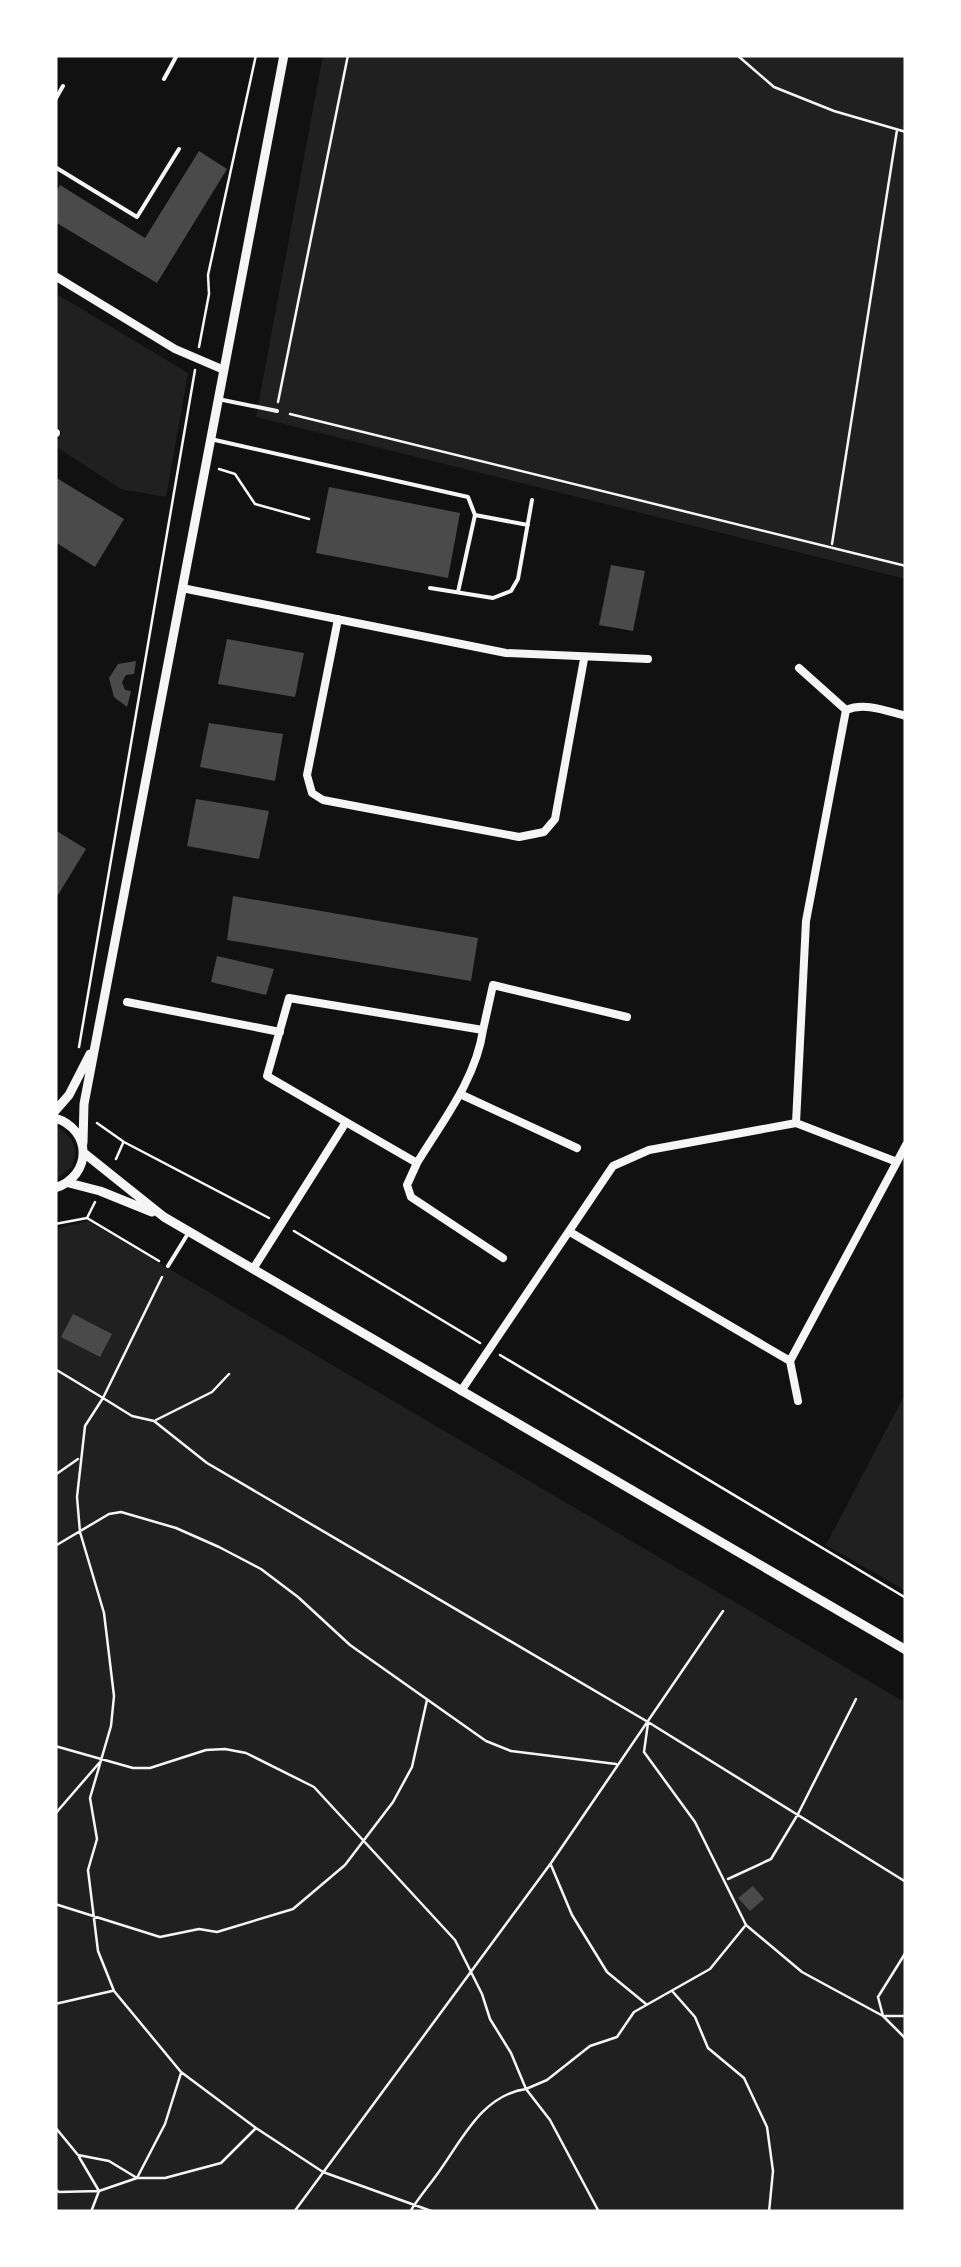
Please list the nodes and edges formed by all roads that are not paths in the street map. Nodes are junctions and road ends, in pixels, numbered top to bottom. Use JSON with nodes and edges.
{"nodes":[{"id":1,"x":177,"y":55,"type":"edge"},
{"id":2,"x":284,"y":55,"type":"edge"},
{"id":3,"x":164,"y":80,"type":"dead end"},
{"id":4,"x":63,"y":86,"type":"dead end"},
{"id":5,"x":55,"y":100,"type":"edge"},
{"id":6,"x":179,"y":149,"type":"dead end"},
{"id":7,"x":55,"y":167,"type":"edge"},
{"id":8,"x":55,"y":276,"type":"edge"},
{"id":9,"x":224,"y":370,"type":"junction"},
{"id":10,"x":218,"y":399,"type":"junction"},
{"id":11,"x":276,"y":411,"type":"road end"},
{"id":12,"x":210,"y":439,"type":"junction"},
{"id":13,"x":532,"y":500,"type":"dead end"},
{"id":14,"x":475,"y":515,"type":"junction"},
{"id":15,"x":528,"y":525,"type":"junction"},
{"id":16,"x":182,"y":588,"type":"junction"},
{"id":17,"x":430,"y":588,"type":"dead end"},
{"id":18,"x":458,"y":592,"type":"junction"},
{"id":19,"x":338,"y":618,"type":"junction"},
{"id":20,"x":584,"y":658,"type":"junction"},
{"id":21,"x":648,"y":660,"type":"dead end"},
{"id":22,"x":798,"y":668,"type":"dead end"},
{"id":23,"x":846,"y":710,"type":"junction"},
{"id":24,"x":906,"y":716,"type":"edge"},
{"id":25,"x":127,"y":1002,"type":"dead end"},
{"id":26,"x":626,"y":1017,"type":"dead end"},
{"id":27,"x":483,"y":1030,"type":"junction"},
{"id":28,"x":280,"y":1032,"type":"junction"},
{"id":29,"x":95,"y":1043,"type":"junction"},
{"id":30,"x":460,"y":1094,"type":"junction"},
{"id":31,"x":55,"y":1115,"type":"edge"},
{"id":32,"x":346,"y":1122,"type":"junction"},
{"id":33,"x":796,"y":1124,"type":"junction"},
{"id":34,"x":906,"y":1144,"type":"edge"},
{"id":35,"x":83,"y":1148,"type":"junction"},
{"id":36,"x":577,"y":1148,"type":"dead end"},
{"id":37,"x":896,"y":1162,"type":"junction"},
{"id":38,"x":416,"y":1163,"type":"junction"},
{"id":39,"x":69,"y":1183,"type":"junction"},
{"id":40,"x":55,"y":1188,"type":"edge"},
{"id":41,"x":164,"y":1217,"type":"junction"},
{"id":42,"x":189,"y":1232,"type":"junction"},
{"id":43,"x":570,"y":1232,"type":"junction"},
{"id":44,"x":503,"y":1258,"type":"dead end"},
{"id":45,"x":167,"y":1267,"type":"road end"},
{"id":46,"x":254,"y":1269,"type":"junction"},
{"id":47,"x":790,"y":1361,"type":"junction"},
{"id":48,"x":461,"y":1391,"type":"junction"},
{"id":49,"x":798,"y":1401,"type":"dead end"},
{"id":50,"x":906,"y":1650,"type":"edge"}],
"edges":[{"from":1,"to":3,"type":"lane"},
{"from":2,"to":9,"type":"street"},
{"from":4,"to":5,"type":"lane"},
{"from":6,"to":7,"type":"lane"},
{"from":8,"to":9,"type":"street"},
{"from":9,"to":10,"type":"street"},
{"from":10,"to":11,"type":"lane"},
{"from":10,"to":12,"type":"street"},
{"from":12,"to":14,"type":"lane"},
{"from":12,"to":16,"type":"street"},
{"from":13,"to":15,"type":"lane"},
{"from":14,"to":15,"type":"lane"},
{"from":14,"to":18,"type":"lane"},
{"from":15,"to":18,"type":"lane"},
{"from":16,"to":19,"type":"street"},
{"from":16,"to":29,"type":"street"},
{"from":17,"to":18,"type":"lane"},
{"from":19,"to":20,"type":"street"},
{"from":19,"to":20,"type":"street"},
{"from":20,"to":21,"type":"street"},
{"from":22,"to":23,"type":"street"},
{"from":23,"to":24,"type":"street"},
{"from":23,"to":33,"type":"street"},
{"from":25,"to":28,"type":"street"},
{"from":26,"to":27,"type":"street"},
{"from":27,"to":28,"type":"street"},
{"from":27,"to":30,"type":"street"},
{"from":28,"to":32,"type":"street"},
{"from":29,"to":31,"type":"street"},
{"from":29,"to":35,"type":"street"},
{"from":30,"to":36,"type":"street"},
{"from":30,"to":38,"type":"street"},
{"from":31,"to":35,"type":"street"},
{"from":32,"to":38,"type":"street"},
{"from":32,"to":46,"type":"street"},
{"from":33,"to":37,"type":"street"},
{"from":33,"to":43,"type":"street"},
{"from":34,"to":37,"type":"street"},
{"from":35,"to":39,"type":"street"},
{"from":35,"to":41,"type":"street"},
{"from":37,"to":47,"type":"street"},
{"from":38,"to":44,"type":"street"},
{"from":39,"to":40,"type":"street"},
{"from":39,"to":41,"type":"street"},
{"from":41,"to":42,"type":"street"},
{"from":42,"to":45,"type":"lane"},
{"from":42,"to":46,"type":"street"},
{"from":43,"to":47,"type":"street"},
{"from":43,"to":48,"type":"street"},
{"from":46,"to":48,"type":"street"},
{"from":47,"to":49,"type":"street"},
{"from":48,"to":50,"type":"street"}]}
